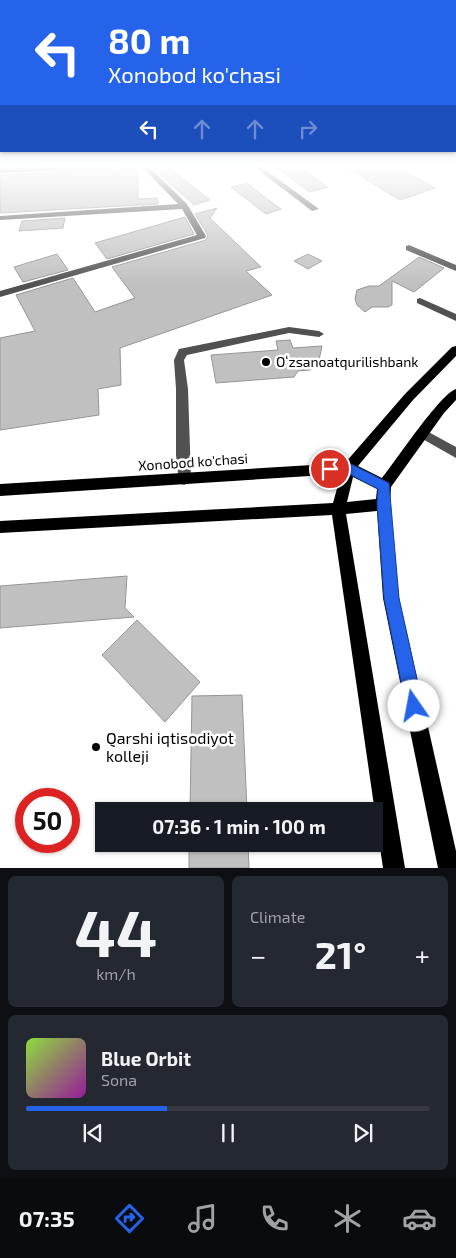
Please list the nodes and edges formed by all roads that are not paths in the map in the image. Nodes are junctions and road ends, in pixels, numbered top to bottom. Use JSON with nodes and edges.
{"nodes":[{"id":1,"x":184,"y":206,"type":"joint"},
{"id":2,"x":310,"y":206,"type":"edge"},
{"id":3,"x":315,"y":209,"type":"dead end"},
{"id":4,"x":0,"y":218,"type":"edge"},
{"id":5,"x":409,"y":248,"type":"dead end"},
{"id":6,"x":456,"y":268,"type":"edge"},
{"id":7,"x":0,"y":294,"type":"edge"},
{"id":8,"x":420,"y":301,"type":"dead end"},
{"id":9,"x":456,"y":318,"type":"edge"},
{"id":10,"x":319,"y":334,"type":"dead end"},
{"id":11,"x":456,"y":350,"type":"edge"},
{"id":12,"x":456,"y":394,"type":"edge"},
{"id":13,"x":423,"y":434,"type":"junction"},
{"id":14,"x":456,"y":453,"type":"edge"},
{"id":15,"x":349,"y":468,"type":"junction"},
{"id":16,"x":184,"y":479,"type":"junction"},
{"id":17,"x":384,"y":486,"type":"junction"},
{"id":18,"x":0,"y":490,"type":"edge"},
{"id":19,"x":383,"y":504,"type":"junction"},
{"id":20,"x":338,"y":509,"type":"junction"},
{"id":21,"x":0,"y":527,"type":"edge"},
{"id":22,"x":394,"y":868,"type":"edge"},
{"id":23,"x":449,"y":868,"type":"edge"}],
"edges":[{"from":1,"to":4,"type":"street"},
{"from":1,"to":7,"type":"street"},
{"from":2,"to":3,"type":"street"},
{"from":5,"to":6,"type":"street"},
{"from":8,"to":9,"type":"street"},
{"from":10,"to":16,"type":"street"},
{"from":11,"to":15,"type":"main road"},
{"from":12,"to":13,"type":"main road"},
{"from":13,"to":14,"type":"street"},
{"from":13,"to":17,"type":"main road"},
{"from":15,"to":16,"type":"main road","name":"Xonobod ko'chasi"},
{"from":15,"to":17,"type":"main road"},
{"from":15,"to":20,"type":"main road"},
{"from":16,"to":18,"type":"main road","name":"Xonobod ko'chasi"},
{"from":17,"to":19,"type":"main road"},
{"from":19,"to":20,"type":"main road"},
{"from":19,"to":23,"type":"main road"},
{"from":20,"to":21,"type":"main road"},
{"from":20,"to":22,"type":"main road"}]}
